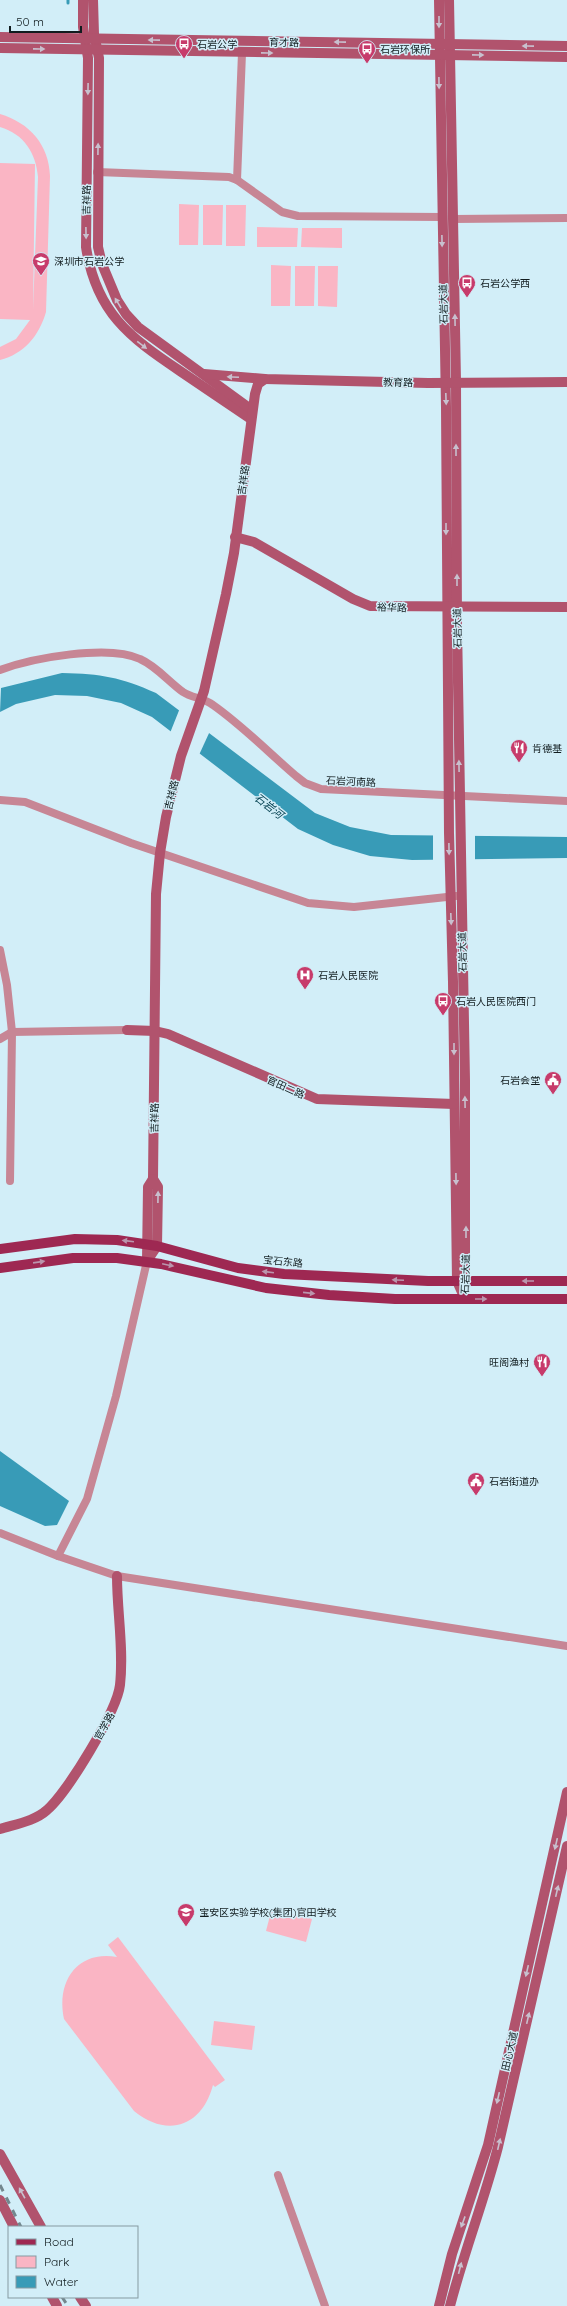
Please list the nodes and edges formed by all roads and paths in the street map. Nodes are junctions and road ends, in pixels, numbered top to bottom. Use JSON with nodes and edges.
{"nodes":[{"id":1,"x":83,"y":0,"type":"edge"},
{"id":2,"x":93,"y":0,"type":"edge"},
{"id":3,"x":439,"y":0,"type":"edge"},
{"id":4,"x":449,"y":0,"type":"edge"},
{"id":5,"x":0,"y":37,"type":"edge"},
{"id":6,"x":90,"y":39,"type":"junction"},
{"id":7,"x":438,"y":44,"type":"junction"},
{"id":8,"x":449,"y":44,"type":"junction"},
{"id":9,"x":567,"y":46,"type":"edge"},
{"id":10,"x":0,"y":48,"type":"edge"},
{"id":11,"x":88,"y":50,"type":"junction"},
{"id":12,"x":99,"y":50,"type":"junction"},
{"id":13,"x":242,"y":53,"type":"junction"},
{"id":14,"x":439,"y":55,"type":"junction"},
{"id":15,"x":449,"y":55,"type":"junction"},
{"id":16,"x":567,"y":57,"type":"edge"},
{"id":17,"x":97,"y":172,"type":"junction"},
{"id":18,"x":237,"y":180,"type":"junction"},
{"id":19,"x":442,"y":217,"type":"junction"},
{"id":20,"x":567,"y":218,"type":"edge"},
{"id":21,"x":453,"y":219,"type":"junction"},
{"id":22,"x":200,"y":373,"type":"junction"},
{"id":23,"x":265,"y":379,"type":"junction"},
{"id":24,"x":445,"y":382,"type":"junction"},
{"id":25,"x":456,"y":382,"type":"junction"},
{"id":26,"x":567,"y":382,"type":"edge"},
{"id":27,"x":252,"y":414,"type":"junction"},
{"id":28,"x":235,"y":537,"type":"junction"},
{"id":29,"x":451,"y":607,"type":"junction"},
{"id":30,"x":567,"y":607,"type":"edge"},
{"id":31,"x":0,"y":670,"type":"edge"},
{"id":32,"x":202,"y":699,"type":"junction"},
{"id":33,"x":448,"y":794,"type":"junction"},
{"id":34,"x":460,"y":795,"type":"junction"},
{"id":35,"x":0,"y":800,"type":"edge"},
{"id":36,"x":567,"y":801,"type":"edge"},
{"id":37,"x":160,"y":853,"type":"junction"},
{"id":38,"x":461,"y":895,"type":"junction"},
{"id":39,"x":450,"y":897,"type":"junction"},
{"id":40,"x":0,"y":950,"type":"edge"},
{"id":41,"x":127,"y":1030,"type":"joint"},
{"id":42,"x":155,"y":1031,"type":"junction"},
{"id":43,"x":12,"y":1032,"type":"junction"},
{"id":44,"x":0,"y":1039,"type":"edge"},
{"id":45,"x":454,"y":1104,"type":"junction"},
{"id":46,"x":153,"y":1180,"type":"junction"},
{"id":47,"x":10,"y":1181,"type":"dead end"},
{"id":48,"x":146,"y":1244,"type":"junction"},
{"id":49,"x":157,"y":1246,"type":"junction"},
{"id":50,"x":0,"y":1249,"type":"edge"},
{"id":51,"x":147,"y":1261,"type":"junction"},
{"id":52,"x":0,"y":1268,"type":"edge"},
{"id":53,"x":461,"y":1281,"type":"junction"},
{"id":54,"x":567,"y":1281,"type":"edge"},
{"id":55,"x":567,"y":1298,"type":"edge"},
{"id":56,"x":465,"y":1299,"type":"junction"},
{"id":57,"x":0,"y":1533,"type":"edge"},
{"id":58,"x":58,"y":1556,"type":"junction"},
{"id":59,"x":117,"y":1576,"type":"junction"},
{"id":60,"x":567,"y":1646,"type":"edge"},
{"id":61,"x":567,"y":1792,"type":"edge"},
{"id":62,"x":565,"y":1813,"type":"edge"},
{"id":63,"x":0,"y":1829,"type":"edge"},
{"id":64,"x":567,"y":1846,"type":"edge"},
{"id":65,"x":0,"y":2154,"type":"edge"},
{"id":66,"x":278,"y":2175,"type":"dead end"},
{"id":67,"x":0,"y":2200,"type":"edge"},
{"id":68,"x":13,"y":2226,"type":"edge"},
{"id":69,"x":40,"y":2226,"type":"edge"},
{"id":70,"x":325,"y":2306,"type":"edge"},
{"id":71,"x":439,"y":2306,"type":"edge"},
{"id":72,"x":450,"y":2306,"type":"edge"}],
"edges":[{"from":1,"to":6,"type":"street"},
{"from":2,"to":6,"type":"street"},
{"from":3,"to":7,"type":"street","name":"石岩大道","one_way":true},
{"from":4,"to":8,"type":"street","name":"石岩大道"},
{"from":5,"to":6,"type":"street","name":"育才路"},
{"from":7,"to":6,"type":"street","name":"育才路","one_way":true},
{"from":6,"to":11,"type":"street","name":"吉祥路"},
{"from":6,"to":12,"type":"street","name":"吉祥路"},
{"from":7,"to":8,"type":"street","name":"育才路"},
{"from":7,"to":14,"type":"street","name":"石岩大道"},
{"from":9,"to":8,"type":"street","name":"育才路","one_way":true},
{"from":8,"to":15,"type":"street","name":"石岩大道"},
{"from":10,"to":11,"type":"street","name":"育才路","one_way":true},
{"from":11,"to":12,"type":"street","name":"育才路"},
{"from":11,"to":27,"type":"street","name":"吉祥路","one_way":true},
{"from":12,"to":13,"type":"street","name":"育才路"},
{"from":17,"to":12,"type":"street","name":"吉祥路","one_way":true},
{"from":13,"to":14,"type":"street","name":"育才路","one_way":true},
{"from":13,"to":18,"type":"street"},
{"from":14,"to":15,"type":"street","name":"育才路"},
{"from":14,"to":19,"type":"street","name":"石岩大道","one_way":true},
{"from":15,"to":16,"type":"street","name":"育才路","one_way":true},
{"from":15,"to":21,"type":"street","name":"石岩大道"},
{"from":17,"to":18,"type":"street"},
{"from":22,"to":17,"type":"street","name":"吉祥路","one_way":true},
{"from":18,"to":19,"type":"street"},
{"from":19,"to":24,"type":"street","name":"石岩大道","one_way":true},
{"from":20,"to":21,"type":"street"},
{"from":25,"to":21,"type":"street","name":"石岩大道","one_way":true},
{"from":23,"to":22,"type":"street","name":"教育路","one_way":true},
{"from":22,"to":27,"type":"street","name":"吉祥路"},
{"from":23,"to":24,"type":"street","name":"教育路"},
{"from":23,"to":27,"type":"street"},
{"from":24,"to":25,"type":"street","name":"教育路"},
{"from":24,"to":29,"type":"street","name":"石岩大道","one_way":true},
{"from":25,"to":26,"type":"street","name":"教育路"},
{"from":29,"to":25,"type":"street","name":"石岩大道","one_way":true},
{"from":27,"to":28,"type":"street","name":"吉祥路"},
{"from":28,"to":29,"type":"street","name":"裕华路"},
{"from":28,"to":32,"type":"street","name":"吉祥路"},
{"from":29,"to":30,"type":"street","name":"裕华路"},
{"from":29,"to":33,"type":"street","name":"石岩大道"},
{"from":34,"to":29,"type":"street","name":"石岩大道","one_way":true},
{"from":31,"to":32,"type":"street","name":"石岩河南路"},
{"from":32,"to":33,"type":"street","name":"石岩河南路"},
{"from":32,"to":37,"type":"street","name":"吉祥路"},
{"from":33,"to":34,"type":"street","name":"石岩河南路"},
{"from":33,"to":39,"type":"street","name":"石岩大道","one_way":true},
{"from":34,"to":36,"type":"street","name":"石岩河南路"},
{"from":34,"to":38,"type":"street","name":"石岩大道"},
{"from":35,"to":37,"type":"street"},
{"from":37,"to":39,"type":"street"},
{"from":37,"to":42,"type":"street","name":"吉祥路"},
{"from":38,"to":39,"type":"street"},
{"from":53,"to":38,"type":"street","name":"石岩大道","one_way":true},
{"from":39,"to":45,"type":"street","name":"石岩大道","one_way":true},
{"from":40,"to":43,"type":"street"},
{"from":41,"to":42,"type":"street","name":"官田二路"},
{"from":41,"to":43,"type":"street"},
{"from":42,"to":45,"type":"street","name":"官田二路"},
{"from":42,"to":46,"type":"street","name":"吉祥路"},
{"from":43,"to":44,"type":"street"},
{"from":43,"to":47,"type":"street"},
{"from":45,"to":53,"type":"street","name":"石岩大道","one_way":true},
{"from":46,"to":48,"type":"street","name":"吉祥路"},
{"from":49,"to":46,"type":"street","name":"吉祥路","one_way":true},
{"from":48,"to":49,"type":"main road","name":"宝石东路"},
{"from":48,"to":50,"type":"main road","name":"宝石东路","one_way":true},
{"from":48,"to":51,"type":"street","name":"吉祥路"},
{"from":49,"to":51,"type":"street"},
{"from":53,"to":49,"type":"main road","name":"宝石东路","one_way":true},
{"from":52,"to":51,"type":"main road","one_way":true},
{"from":51,"to":56,"type":"main road","one_way":true},
{"from":51,"to":58,"type":"street"},
{"from":54,"to":53,"type":"main road","name":"宝石东路","one_way":true},
{"from":53,"to":56,"type":"street","name":"石岩大道"},
{"from":56,"to":55,"type":"main road","one_way":true},
{"from":57,"to":58,"type":"street"},
{"from":58,"to":59,"type":"street"},
{"from":59,"to":60,"type":"street"},
{"from":59,"to":63,"type":"street","name":"官学路"},
{"from":61,"to":62,"type":"street","name":"田心大道"},
{"from":62,"to":71,"type":"street","name":"田心大道","one_way":true},
{"from":72,"to":64,"type":"street","name":"田心大道","one_way":true},
{"from":69,"to":65,"type":"street","one_way":true},
{"from":66,"to":70,"type":"street"},
{"from":67,"to":68,"type":"street"}]}
